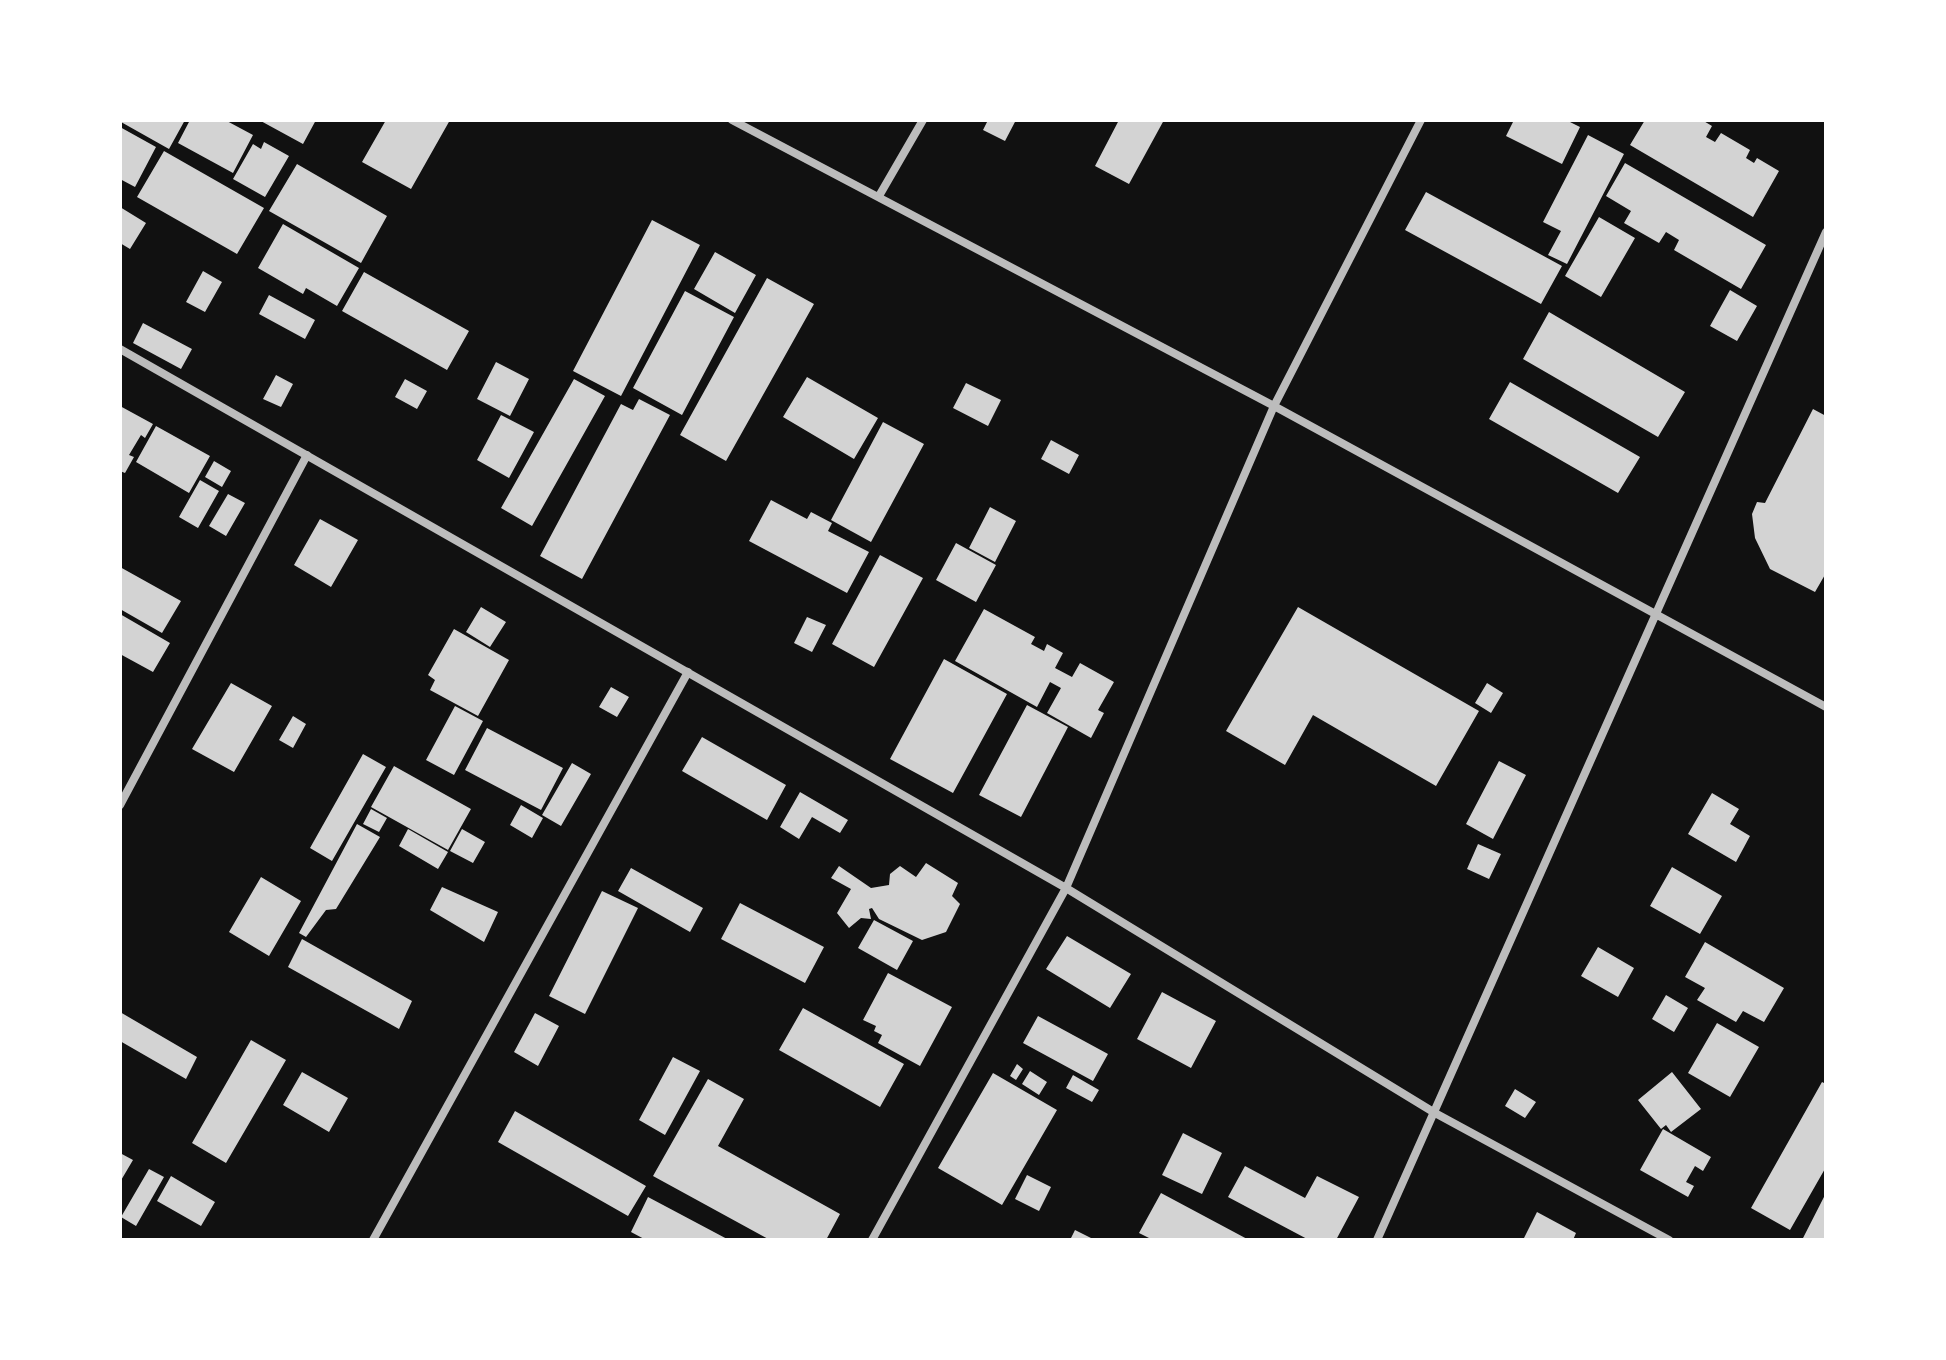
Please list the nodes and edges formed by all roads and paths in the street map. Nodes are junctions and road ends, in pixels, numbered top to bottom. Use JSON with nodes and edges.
{"nodes":[{"id":1,"x":732,"y":120,"type":"edge"},
{"id":2,"x":923,"y":120,"type":"edge"},
{"id":3,"x":1421,"y":120,"type":"edge"},
{"id":4,"x":879,"y":196,"type":"junction"},
{"id":5,"x":1826,"y":232,"type":"edge"},
{"id":6,"x":120,"y":349,"type":"edge"},
{"id":7,"x":1274,"y":406,"type":"junction"},
{"id":8,"x":307,"y":455,"type":"junction"},
{"id":9,"x":1653,"y":615,"type":"junction"},
{"id":10,"x":688,"y":672,"type":"junction"},
{"id":11,"x":1826,"y":707,"type":"edge"},
{"id":12,"x":120,"y":805,"type":"edge"},
{"id":13,"x":1066,"y":888,"type":"junction"},
{"id":14,"x":1435,"y":1113,"type":"junction"},
{"id":15,"x":373,"y":1240,"type":"edge"},
{"id":16,"x":872,"y":1240,"type":"edge"},
{"id":17,"x":1377,"y":1240,"type":"edge"},
{"id":18,"x":1669,"y":1240,"type":"edge"}],
"edges":[{"from":1,"to":4,"type":"street"},
{"from":2,"to":4,"type":"street"},
{"from":3,"to":7,"type":"street"},
{"from":4,"to":7,"type":"street"},
{"from":5,"to":9,"type":"street"},
{"from":6,"to":8,"type":"street"},
{"from":7,"to":9,"type":"street"},
{"from":7,"to":13,"type":"street"},
{"from":8,"to":10,"type":"street"},
{"from":8,"to":12,"type":"street"},
{"from":9,"to":11,"type":"street"},
{"from":9,"to":14,"type":"street"},
{"from":10,"to":13,"type":"street"},
{"from":10,"to":15,"type":"street"},
{"from":13,"to":14,"type":"street"},
{"from":13,"to":16,"type":"street"},
{"from":14,"to":17,"type":"street"},
{"from":14,"to":18,"type":"street"}]}
